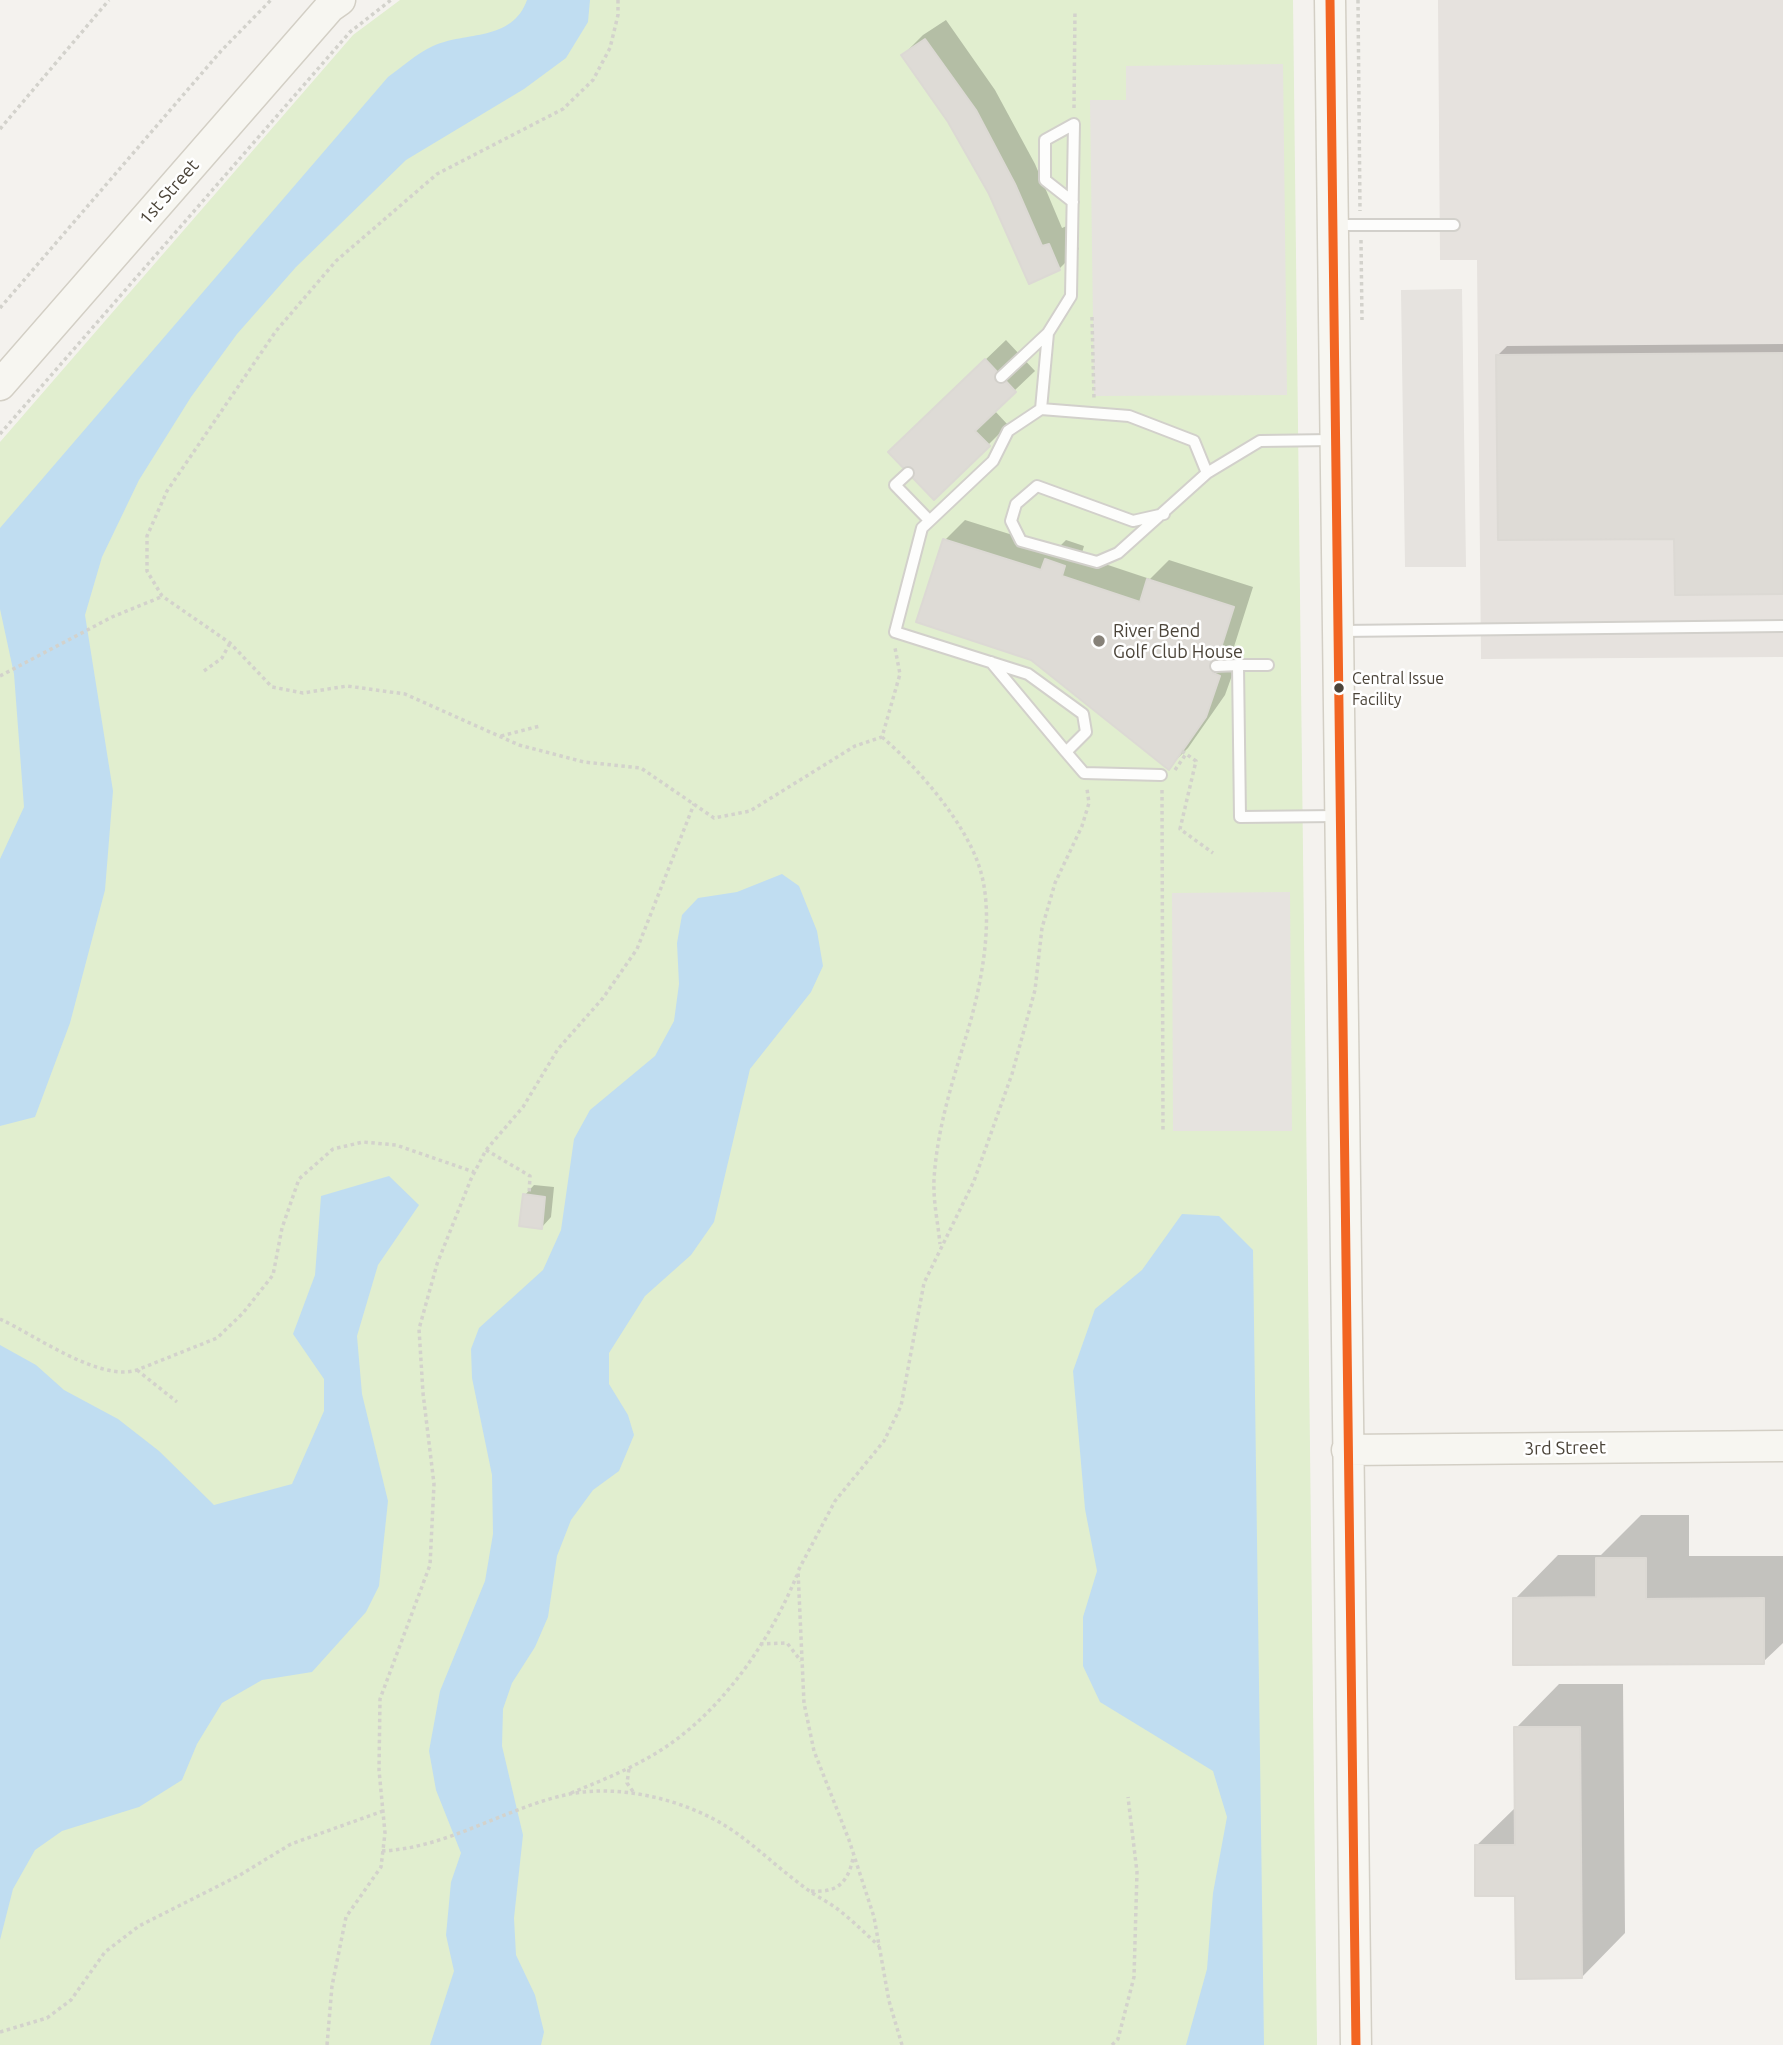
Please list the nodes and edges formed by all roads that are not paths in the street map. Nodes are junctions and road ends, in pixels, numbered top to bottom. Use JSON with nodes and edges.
{"nodes":[{"id":1,"x":340,"y":0,"type":"edge"},
{"id":2,"x":1331,"y":0,"type":"edge"},
{"id":3,"x":1073,"y":202,"type":"junction"},
{"id":4,"x":1333,"y":225,"type":"junction"},
{"id":5,"x":1454,"y":225,"type":"dead end"},
{"id":6,"x":1048,"y":333,"type":"junction"},
{"id":7,"x":1002,"y":377,"type":"dead end"},
{"id":8,"x":0,"y":386,"type":"edge"},
{"id":9,"x":1041,"y":409,"type":"junction"},
{"id":10,"x":1336,"y":440,"type":"junction"},
{"id":11,"x":908,"y":473,"type":"dead end"},
{"id":12,"x":1207,"y":473,"type":"junction"},
{"id":13,"x":1164,"y":514,"type":"junction"},
{"id":14,"x":928,"y":519,"type":"junction"},
{"id":15,"x":1783,"y":626,"type":"edge"},
{"id":16,"x":1338,"y":631,"type":"junction"},
{"id":17,"x":991,"y":662,"type":"junction"},
{"id":18,"x":1238,"y":665,"type":"junction"},
{"id":19,"x":1269,"y":665,"type":"dead end"},
{"id":20,"x":1216,"y":666,"type":"dead end"},
{"id":21,"x":1066,"y":752,"type":"junction"},
{"id":22,"x":1161,"y":775,"type":"road end"},
{"id":23,"x":1340,"y":816,"type":"junction"},
{"id":24,"x":1783,"y":1446,"type":"edge"},
{"id":25,"x":1348,"y":1450,"type":"junction"},
{"id":26,"x":1356,"y":2045,"type":"edge"}],
"edges":[{"from":1,"to":8,"type":"street","name":"1st Street"},
{"from":2,"to":4,"type":"street"},
{"from":3,"to":3,"type":"lane"},
{"from":3,"to":6,"type":"lane"},
{"from":4,"to":5,"type":"lane"},
{"from":4,"to":10,"type":"street"},
{"from":6,"to":7,"type":"lane"},
{"from":6,"to":9,"type":"lane"},
{"from":9,"to":12,"type":"lane"},
{"from":9,"to":14,"type":"lane"},
{"from":10,"to":12,"type":"lane"},
{"from":10,"to":16,"type":"street"},
{"from":11,"to":14,"type":"lane"},
{"from":12,"to":13,"type":"lane"},
{"from":13,"to":13,"type":"lane"},
{"from":14,"to":17,"type":"lane"},
{"from":15,"to":16,"type":"lane"},
{"from":16,"to":23,"type":"street"},
{"from":17,"to":21,"type":"lane"},
{"from":17,"to":21,"type":"lane"},
{"from":18,"to":19,"type":"lane"},
{"from":18,"to":20,"type":"lane"},
{"from":18,"to":23,"type":"lane"},
{"from":21,"to":22,"type":"lane"},
{"from":23,"to":25,"type":"street"},
{"from":24,"to":25,"type":"street","name":"3rd Street"},
{"from":25,"to":26,"type":"street"}]}
